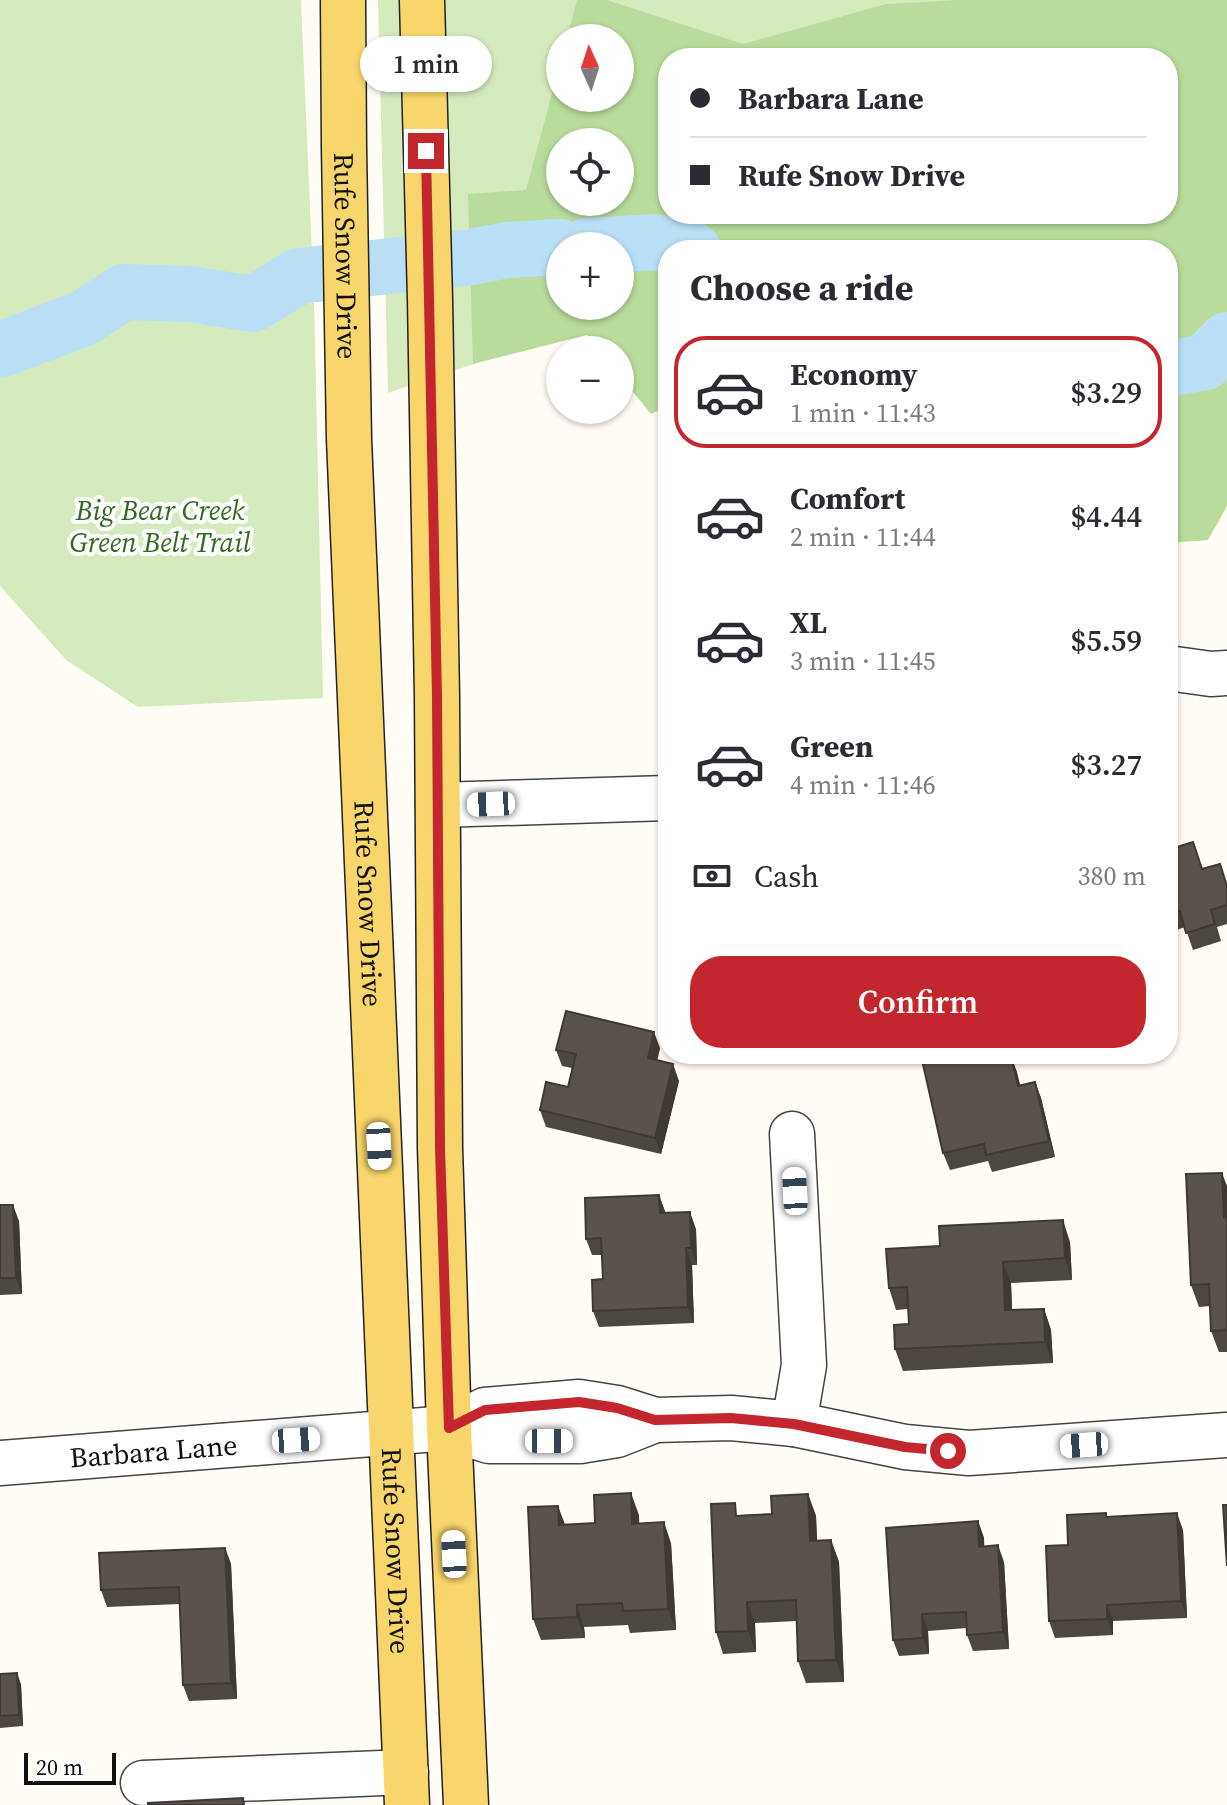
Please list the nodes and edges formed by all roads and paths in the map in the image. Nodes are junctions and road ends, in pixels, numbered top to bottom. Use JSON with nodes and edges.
{"nodes":[{"id":1,"x":343,"y":0,"type":"edge"},
{"id":2,"x":422,"y":0,"type":"edge"},
{"id":3,"x":1178,"y":669,"type":"edge"},
{"id":4,"x":1227,"y":673,"type":"edge"},
{"id":5,"x":658,"y":798,"type":"edge"},
{"id":6,"x":438,"y":805,"type":"junction"},
{"id":7,"x":792,"y":1134,"type":"dead end"},
{"id":8,"x":794,"y":1424,"type":"junction"},
{"id":9,"x":449,"y":1428,"type":"junction"},
{"id":10,"x":391,"y":1432,"type":"junction"},
{"id":11,"x":1227,"y":1435,"type":"edge"},
{"id":12,"x":0,"y":1463,"type":"edge"},
{"id":13,"x":143,"y":1783,"type":"dead end"},
{"id":14,"x":406,"y":1789,"type":"edge"},
{"id":15,"x":466,"y":1805,"type":"edge"}],
"edges":[{"from":1,"to":10,"type":"main road","name":"Rufe Snow Drive"},
{"from":2,"to":6,"type":"main road","name":"Rufe Snow Drive"},
{"from":3,"to":4,"type":"street"},
{"from":5,"to":6,"type":"street"},
{"from":6,"to":9,"type":"main road","name":"Rufe Snow Drive"},
{"from":7,"to":8,"type":"street"},
{"from":8,"to":9,"type":"street","name":"Barbara Lane"},
{"from":8,"to":11,"type":"street","name":"Barbara Lane"},
{"from":9,"to":10,"type":"street","name":"Barbara Lane"},
{"from":9,"to":15,"type":"main road","name":"Rufe Snow Drive"},
{"from":10,"to":12,"type":"street","name":"Barbara Lane"},
{"from":10,"to":14,"type":"main road","name":"Rufe Snow Drive"},
{"from":13,"to":14,"type":"street"}]}
